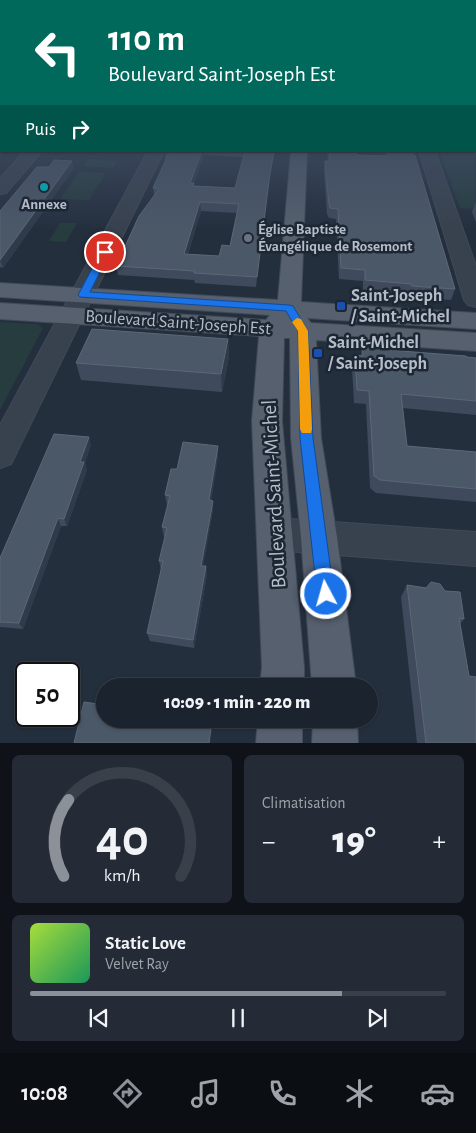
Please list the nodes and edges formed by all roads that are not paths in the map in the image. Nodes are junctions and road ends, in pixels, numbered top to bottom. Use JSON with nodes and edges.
{"nodes":[{"id":1,"x":26,"y":161,"type":"edge"},
{"id":2,"x":151,"y":161,"type":"edge"},
{"id":3,"x":298,"y":161,"type":"edge"},
{"id":4,"x":430,"y":161,"type":"edge"},
{"id":5,"x":0,"y":190,"type":"edge"},
{"id":6,"x":0,"y":290,"type":"edge"},
{"id":7,"x":476,"y":300,"type":"edge"},
{"id":8,"x":77,"y":305,"type":"junction"},
{"id":9,"x":0,"y":311,"type":"edge"},
{"id":10,"x":476,"y":321,"type":"edge"},
{"id":11,"x":288,"y":323,"type":"junction"},
{"id":12,"x":476,"y":342,"type":"edge"},
{"id":13,"x":0,"y":455,"type":"edge"},
{"id":14,"x":275,"y":534,"type":"junction"},
{"id":15,"x":319,"y":538,"type":"junction"},
{"id":16,"x":476,"y":549,"type":"edge"},
{"id":17,"x":282,"y":678,"type":"edge"},
{"id":18,"x":333,"y":678,"type":"edge"},
{"id":19,"x":280,"y":728,"type":"edge"},
{"id":20,"x":335,"y":728,"type":"edge"},
{"id":21,"x":279,"y":743,"type":"edge"},
{"id":22,"x":335,"y":743,"type":"edge"}],
"edges":[{"from":1,"to":5,"type":"street"},
{"from":2,"to":8,"type":"street"},
{"from":3,"to":11,"type":"main road","name":"Boulevard Saint-Michel"},
{"from":4,"to":7,"type":"street"},
{"from":6,"to":8,"type":"main road","name":"Boulevard Saint-Joseph Est"},
{"from":8,"to":9,"type":"main road","name":"Boulevard Saint-Joseph Est"},
{"from":8,"to":11,"type":"main road","name":"Boulevard Saint-Joseph Est"},
{"from":8,"to":13,"type":"street"},
{"from":10,"to":11,"type":"main road","name":"Boulevard Saint-Joseph Est"},
{"from":11,"to":12,"type":"main road","name":"Boulevard Saint-Joseph Est"},
{"from":11,"to":14,"type":"main road","name":"Boulevard Saint-Michel"},
{"from":11,"to":15,"type":"main road","name":"Boulevard Saint-Michel"},
{"from":14,"to":15,"type":"street"},
{"from":14,"to":17,"type":"main road","name":"Boulevard Saint-Michel"},
{"from":15,"to":16,"type":"street"},
{"from":15,"to":18,"type":"main road","name":"Boulevard Saint-Michel"},
{"from":19,"to":21,"type":"main road"},
{"from":20,"to":22,"type":"main road"}]}
